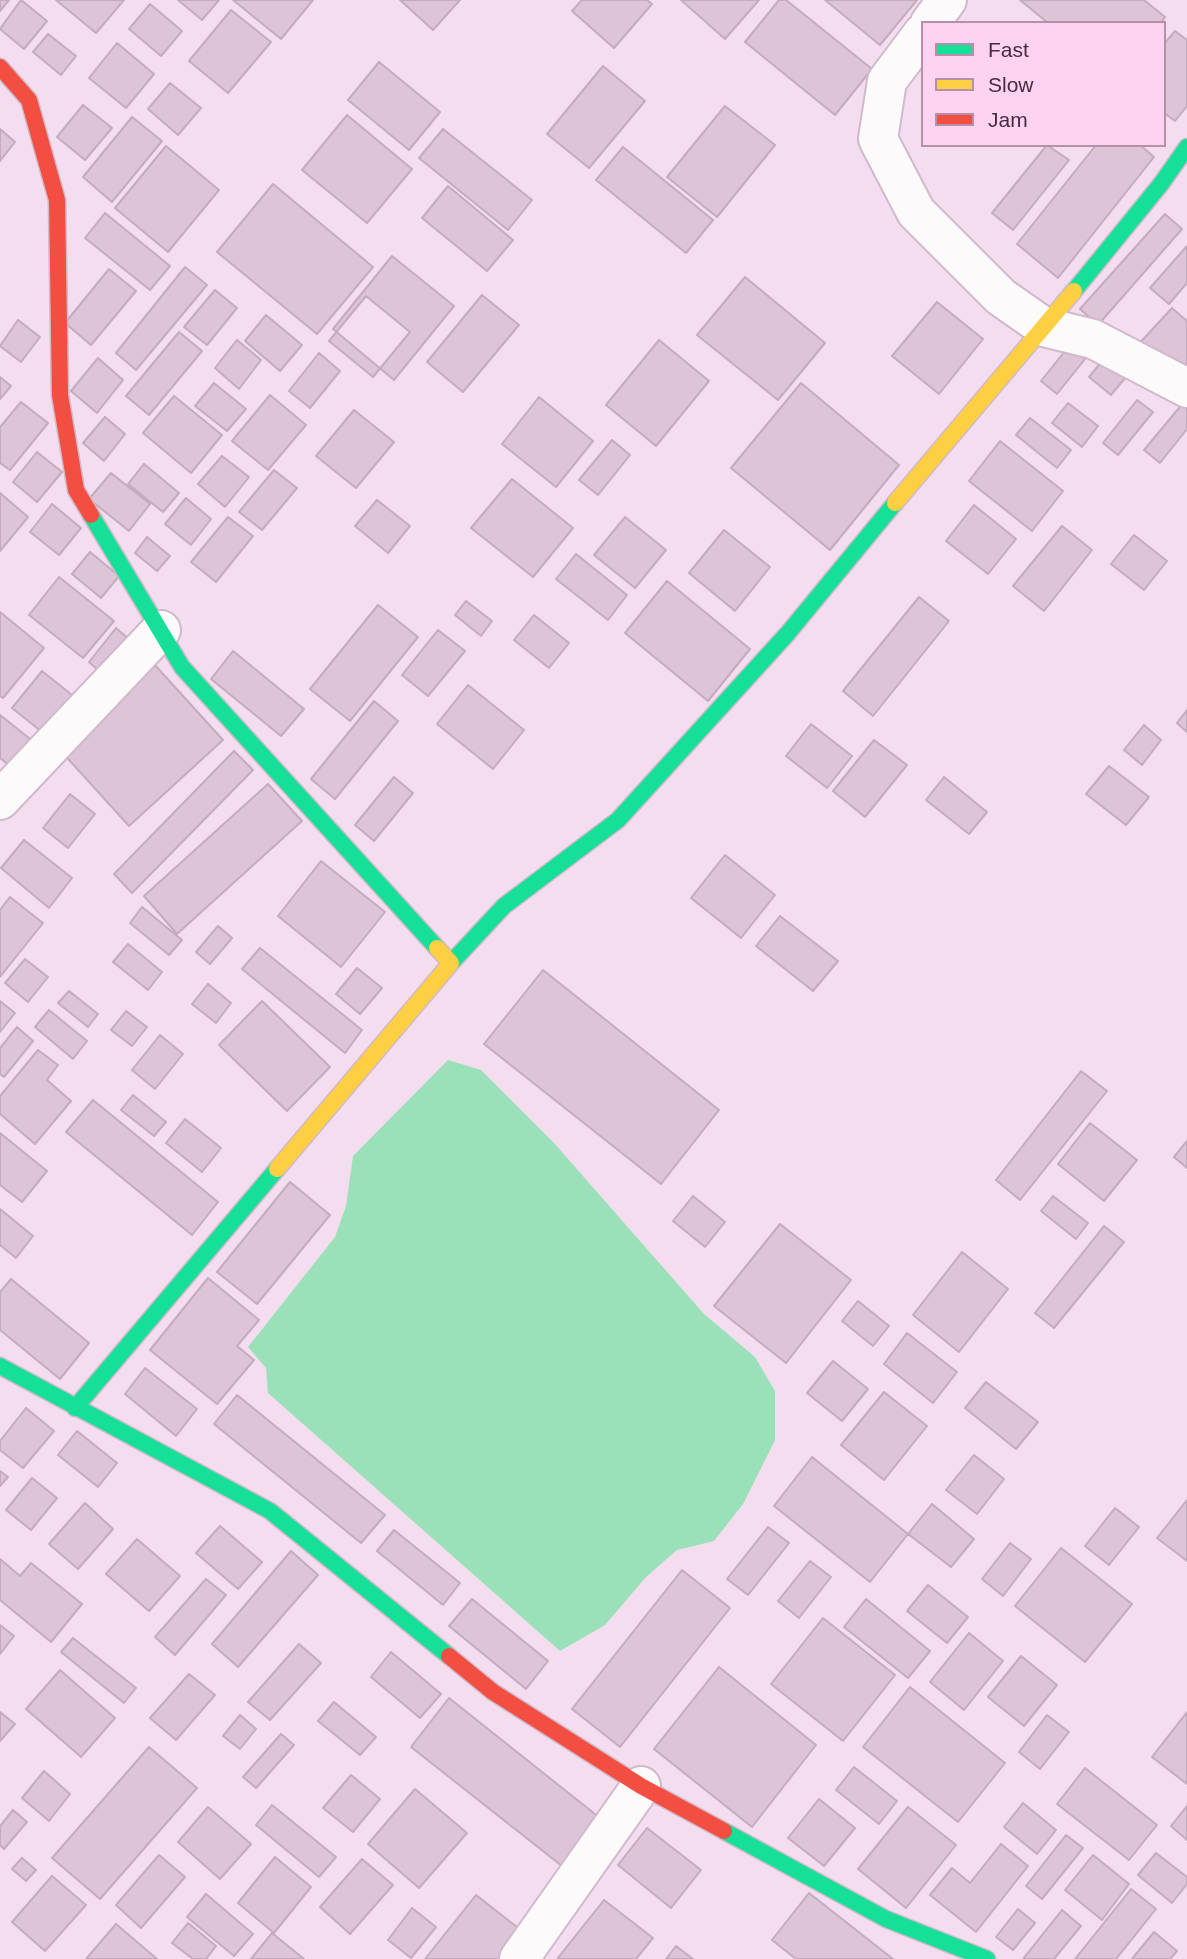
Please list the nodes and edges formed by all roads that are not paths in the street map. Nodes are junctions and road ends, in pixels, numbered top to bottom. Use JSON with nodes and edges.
{"nodes":[{"id":1,"x":947,"y":0,"type":"edge"},
{"id":2,"x":931,"y":21,"type":"edge"},
{"id":3,"x":921,"y":36,"type":"edge"},
{"id":4,"x":0,"y":67,"type":"edge"},
{"id":5,"x":1187,"y":147,"type":"edge"},
{"id":6,"x":1044,"y":327,"type":"junction"},
{"id":7,"x":1187,"y":388,"type":"edge"},
{"id":8,"x":161,"y":630,"type":"junction"},
{"id":9,"x":0,"y":800,"type":"edge"},
{"id":10,"x":451,"y":963,"type":"junction"},
{"id":11,"x":0,"y":1366,"type":"edge"},
{"id":12,"x":75,"y":1408,"type":"junction"},
{"id":13,"x":641,"y":1786,"type":"junction"},
{"id":14,"x":519,"y":1959,"type":"edge"},
{"id":15,"x":987,"y":1959,"type":"edge"}],
"edges":[{"from":1,"to":2,"type":"street"},
{"from":3,"to":6,"type":"street"},
{"from":4,"to":8,"type":"street"},
{"from":5,"to":6,"type":"street"},
{"from":6,"to":7,"type":"street"},
{"from":6,"to":10,"type":"street"},
{"from":8,"to":9,"type":"street"},
{"from":8,"to":10,"type":"street"},
{"from":10,"to":12,"type":"street"},
{"from":11,"to":12,"type":"street"},
{"from":12,"to":13,"type":"street"},
{"from":13,"to":14,"type":"street"},
{"from":13,"to":15,"type":"street"}]}
